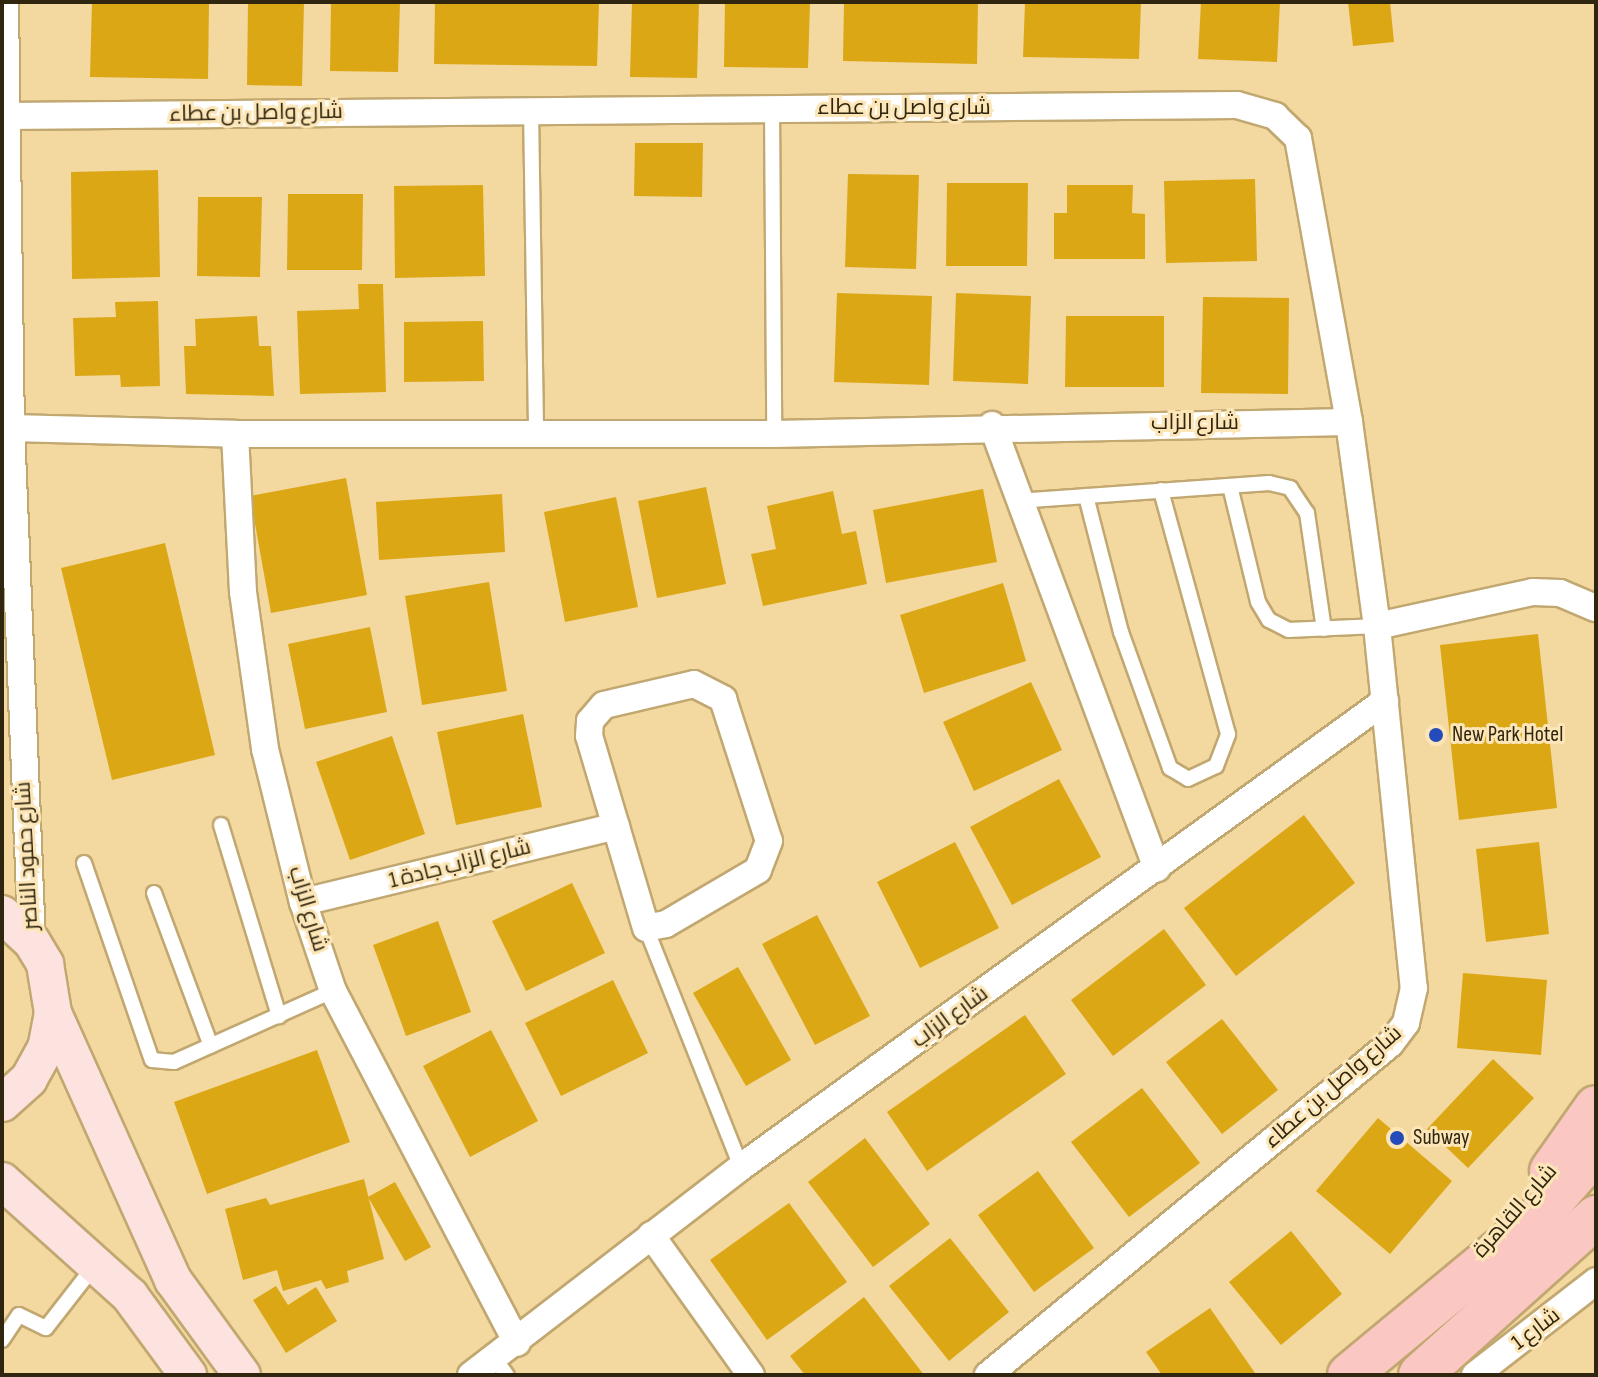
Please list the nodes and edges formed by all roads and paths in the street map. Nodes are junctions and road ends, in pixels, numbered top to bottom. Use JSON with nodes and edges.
{"nodes":[{"id":1,"x":5,"y":2,"type":"edge"},
{"id":2,"x":772,"y":108,"type":"junction"},
{"id":3,"x":531,"y":109,"type":"junction"},
{"id":4,"x":6,"y":116,"type":"junction"},
{"id":5,"x":1349,"y":422,"type":"junction"},
{"id":6,"x":992,"y":425,"type":"junction"},
{"id":7,"x":11,"y":428,"type":"junction"},
{"id":8,"x":235,"y":434,"type":"junction"},
{"id":9,"x":536,"y":434,"type":"junction"},
{"id":10,"x":774,"y":434,"type":"junction"},
{"id":11,"x":1230,"y":486,"type":"junction"},
{"id":12,"x":1161,"y":490,"type":"junction"},
{"id":13,"x":1086,"y":496,"type":"junction"},
{"id":14,"x":1017,"y":501,"type":"junction"},
{"id":15,"x":1596,"y":608,"type":"edge"},
{"id":16,"x":1377,"y":626,"type":"junction"},
{"id":17,"x":1324,"y":629,"type":"junction"},
{"id":18,"x":1385,"y":701,"type":"junction"},
{"id":19,"x":221,"y":825,"type":"dead end"},
{"id":20,"x":616,"y":826,"type":"junction"},
{"id":21,"x":84,"y":863,"type":"dead end"},
{"id":22,"x":1157,"y":868,"type":"junction"},
{"id":23,"x":154,"y":893,"type":"dead end"},
{"id":24,"x":303,"y":902,"type":"junction"},
{"id":25,"x":2,"y":914,"type":"edge"},
{"id":26,"x":646,"y":928,"type":"junction"},
{"id":27,"x":32,"y":942,"type":"junction"},
{"id":28,"x":333,"y":991,"type":"junction"},
{"id":29,"x":53,"y":1013,"type":"junction"},
{"id":30,"x":279,"y":1016,"type":"junction"},
{"id":31,"x":211,"y":1046,"type":"junction"},
{"id":32,"x":2,"y":1103,"type":"edge"},
{"id":33,"x":1596,"y":1107,"type":"edge"},
{"id":34,"x":1596,"y":1151,"type":"edge"},
{"id":35,"x":741,"y":1167,"type":"junction"},
{"id":36,"x":2,"y":1181,"type":"edge"},
{"id":37,"x":1596,"y":1217,"type":"edge"},
{"id":38,"x":651,"y":1235,"type":"junction"},
{"id":39,"x":1581,"y":1241,"type":"edge"},
{"id":40,"x":95,"y":1265,"type":"junction"},
{"id":41,"x":1596,"y":1281,"type":"edge"},
{"id":42,"x":1429,"y":1312,"type":"junction"},
{"id":43,"x":2,"y":1340,"type":"edge"},
{"id":44,"x":517,"y":1343,"type":"junction"},
{"id":45,"x":500,"y":1367,"type":"edge"},
{"id":46,"x":188,"y":1375,"type":"edge"},
{"id":47,"x":242,"y":1375,"type":"edge"},
{"id":48,"x":471,"y":1375,"type":"edge"},
{"id":49,"x":751,"y":1375,"type":"edge"},
{"id":50,"x":988,"y":1375,"type":"edge"},
{"id":51,"x":1349,"y":1375,"type":"edge"},
{"id":52,"x":1420,"y":1375,"type":"edge"},
{"id":53,"x":1475,"y":1375,"type":"edge"}],
"edges":[{"from":1,"to":4,"type":"street","name":"شارع حمود الناصر"},
{"from":2,"to":3,"type":"street","name":"شارع واصل بن عطاء"},
{"from":2,"to":5,"type":"street","name":"شارع واصل بن عطاء"},
{"from":2,"to":10,"type":"lane"},
{"from":3,"to":4,"type":"street","name":"شارع واصل بن عطاء"},
{"from":3,"to":9,"type":"lane"},
{"from":4,"to":7,"type":"street","name":"شارع حمود الناصر"},
{"from":5,"to":6,"type":"street","name":"شارع الزاب"},
{"from":5,"to":16,"type":"street","name":"شارع واصل بن عطاء"},
{"from":6,"to":10,"type":"street","name":"شارع الزاب"},
{"from":6,"to":14,"type":"street"},
{"from":7,"to":8,"type":"street","name":"شارع الزاب"},
{"from":7,"to":27,"type":"street","name":"شارع حمود الناصر"},
{"from":8,"to":9,"type":"street","name":"شارع الزاب"},
{"from":8,"to":24,"type":"street","name":"شارع الزاب"},
{"from":9,"to":10,"type":"street","name":"شارع الزاب"},
{"from":11,"to":12,"type":"lane"},
{"from":11,"to":17,"type":"lane"},
{"from":11,"to":17,"type":"lane"},
{"from":12,"to":13,"type":"lane"},
{"from":12,"to":13,"type":"lane"},
{"from":13,"to":14,"type":"lane"},
{"from":14,"to":22,"type":"street"},
{"from":15,"to":16,"type":"street"},
{"from":16,"to":17,"type":"lane"},
{"from":16,"to":18,"type":"street","name":"شارع واصل بن عطاء"},
{"from":18,"to":22,"type":"street","name":"شارع الزاب"},
{"from":18,"to":50,"type":"street","name":"شارع واصل بن عطاء"},
{"from":19,"to":30,"type":"lane"},
{"from":20,"to":24,"type":"street","name":"شارع الزاب جادة 1"},
{"from":20,"to":26,"type":"street"},
{"from":20,"to":26,"type":"street"},
{"from":21,"to":31,"type":"lane"},
{"from":22,"to":35,"type":"street","name":"شارع الزاب"},
{"from":23,"to":31,"type":"lane"},
{"from":24,"to":28,"type":"street","name":"شارع الزاب"},
{"from":25,"to":27,"type":"street"},
{"from":26,"to":35,"type":"lane"},
{"from":27,"to":29,"type":"street"},
{"from":28,"to":30,"type":"lane"},
{"from":28,"to":44,"type":"street","name":"شارع الزاب"},
{"from":29,"to":32,"type":"street"},
{"from":29,"to":47,"type":"street"},
{"from":30,"to":31,"type":"lane"},
{"from":33,"to":42,"type":"main road","name":"شارع القاهرة"},
{"from":34,"to":42,"type":"main road","name":"شارع القاهرة"},
{"from":35,"to":38,"type":"street","name":"شارع الزاب"},
{"from":36,"to":40,"type":"street"},
{"from":37,"to":39,"type":"main road"},
{"from":38,"to":44,"type":"street","name":"شارع الزاب"},
{"from":38,"to":49,"type":"street"},
{"from":39,"to":52,"type":"main road"},
{"from":40,"to":43,"type":"lane"},
{"from":40,"to":46,"type":"street"},
{"from":41,"to":53,"type":"street","name":"شارع 1"},
{"from":42,"to":51,"type":"main road","name":"شارع القاهرة"},
{"from":44,"to":45,"type":"street","name":"شارع الزاب"},
{"from":45,"to":48,"type":"street","name":"شارع الزاب"}]}
